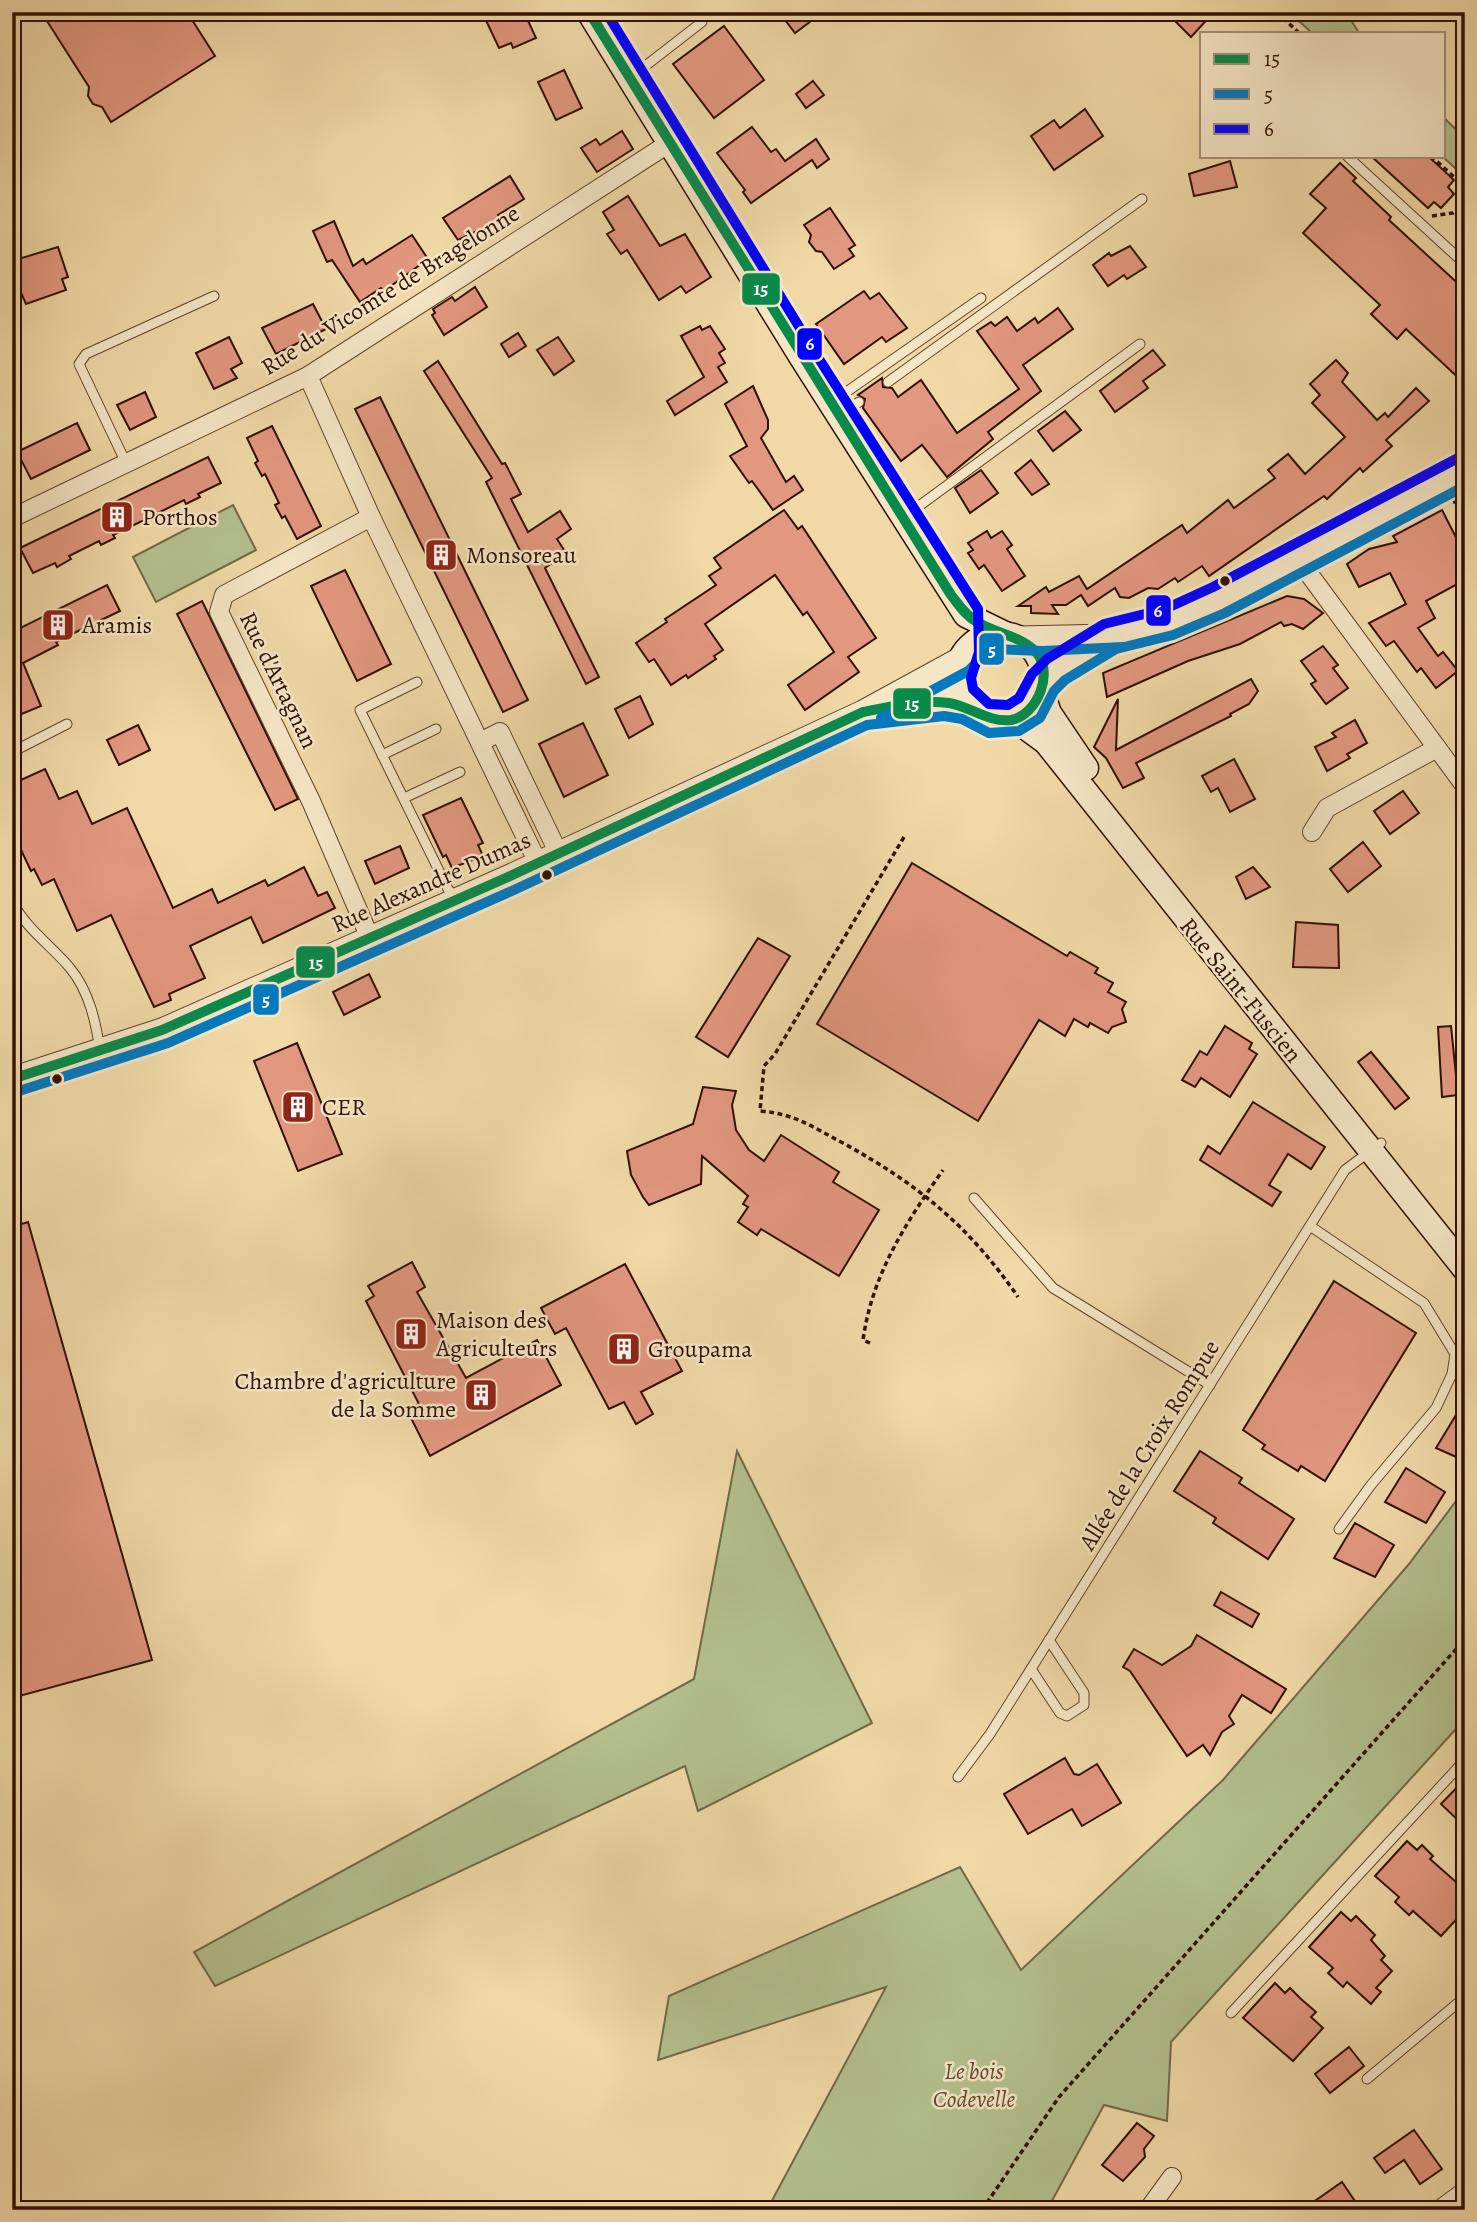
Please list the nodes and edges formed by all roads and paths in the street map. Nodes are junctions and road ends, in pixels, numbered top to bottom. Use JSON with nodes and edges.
{"nodes":[{"id":1,"x":589,"y":12,"type":"edge"},
{"id":2,"x":1277,"y":12,"type":"edge"},
{"id":3,"x":702,"y":22,"type":"dead end"},
{"id":4,"x":1298,"y":32,"type":"edge"},
{"id":5,"x":630,"y":78,"type":"junction"},
{"id":6,"x":671,"y":142,"type":"junction"},
{"id":7,"x":1349,"y":158,"type":"edge"},
{"id":8,"x":1433,"y":158,"type":"edge"},
{"id":9,"x":1465,"y":187,"type":"edge"},
{"id":10,"x":1142,"y":199,"type":"dead end"},
{"id":11,"x":1465,"y":204,"type":"edge"},
{"id":12,"x":1423,"y":226,"type":"junction"},
{"id":13,"x":1465,"y":264,"type":"edge"},
{"id":14,"x":214,"y":296,"type":"dead end"},
{"id":15,"x":981,"y":298,"type":"dead end"},
{"id":16,"x":1140,"y":344,"type":"dead end"},
{"id":17,"x":308,"y":376,"type":"junction"},
{"id":18,"x":888,"y":382,"type":"dead end"},
{"id":19,"x":843,"y":407,"type":"junction"},
{"id":20,"x":126,"y":463,"type":"junction"},
{"id":21,"x":1465,"y":470,"type":"edge"},
{"id":22,"x":371,"y":517,"type":"junction"},
{"id":23,"x":904,"y":517,"type":"junction"},
{"id":24,"x":12,"y":518,"type":"edge"},
{"id":25,"x":1298,"y":559,"type":"junction"},
{"id":26,"x":966,"y":615,"type":"junction"},
{"id":27,"x":1012,"y":636,"type":"junction"},
{"id":28,"x":1111,"y":636,"type":"junction"},
{"id":29,"x":963,"y":655,"type":"junction"},
{"id":30,"x":417,"y":682,"type":"dead end"},
{"id":31,"x":1042,"y":686,"type":"junction"},
{"id":32,"x":966,"y":705,"type":"junction"},
{"id":33,"x":863,"y":712,"type":"junction"},
{"id":34,"x":1013,"y":718,"type":"junction"},
{"id":35,"x":67,"y":724,"type":"dead end"},
{"id":36,"x":436,"y":729,"type":"dead end"},
{"id":37,"x":482,"y":741,"type":"junction"},
{"id":38,"x":1437,"y":748,"type":"junction"},
{"id":39,"x":12,"y":752,"type":"edge"},
{"id":40,"x":382,"y":755,"type":"junction"},
{"id":41,"x":460,"y":772,"type":"dead end"},
{"id":42,"x":1465,"y":786,"type":"edge"},
{"id":43,"x":404,"y":798,"type":"junction"},
{"id":44,"x":1312,"y":832,"type":"dead end"},
{"id":45,"x":904,"y":837,"type":"dead end"},
{"id":46,"x":559,"y":854,"type":"junction"},
{"id":47,"x":538,"y":863,"type":"junction"},
{"id":48,"x":456,"y":899,"type":"junction"},
{"id":49,"x":12,"y":901,"type":"edge"},
{"id":50,"x":370,"y":938,"type":"junction"},
{"id":51,"x":100,"y":1052,"type":"junction"},
{"id":52,"x":12,"y":1080,"type":"edge"},
{"id":53,"x":1376,"y":1147,"type":"junction"},
{"id":54,"x":943,"y":1170,"type":"dead end"},
{"id":55,"x":926,"y":1195,"type":"junction"},
{"id":56,"x":975,"y":1198,"type":"dead end"},
{"id":57,"x":1310,"y":1226,"type":"junction"},
{"id":58,"x":1465,"y":1248,"type":"edge"},
{"id":59,"x":1465,"y":1269,"type":"edge"},
{"id":60,"x":1018,"y":1297,"type":"dead end"},
{"id":61,"x":870,"y":1343,"type":"dead end"},
{"id":62,"x":1210,"y":1385,"type":"junction"},
{"id":63,"x":1339,"y":1529,"type":"dead end"},
{"id":64,"x":1465,"y":1639,"type":"edge"},
{"id":65,"x":1049,"y":1640,"type":"junction"},
{"id":66,"x":1031,"y":1669,"type":"junction"},
{"id":67,"x":1465,"y":1760,"type":"edge"},
{"id":68,"x":958,"y":1777,"type":"dead end"},
{"id":69,"x":1465,"y":1997,"type":"edge"},
{"id":70,"x":1231,"y":2013,"type":"dead end"},
{"id":71,"x":1367,"y":2079,"type":"dead end"},
{"id":72,"x":1172,"y":2177,"type":"dead end"},
{"id":73,"x":1465,"y":2191,"type":"edge"},
{"id":74,"x":982,"y":2210,"type":"edge"},
{"id":75,"x":1149,"y":2210,"type":"edge"},
{"id":76,"x":1439,"y":2210,"type":"edge"}],
"edges":[{"from":1,"to":5,"type":"main road"},
{"from":2,"to":4,"type":"path"},
{"from":3,"to":5,"type":"lane"},
{"from":5,"to":6,"type":"main road"},
{"from":6,"to":17,"type":"street","name":"Rue du Vicomte de Bragelonne"},
{"from":6,"to":19,"type":"main road"},
{"from":7,"to":12,"type":"lane"},
{"from":8,"to":9,"type":"path"},
{"from":10,"to":18,"type":"lane"},
{"from":11,"to":12,"type":"path"},
{"from":12,"to":13,"type":"lane"},
{"from":14,"to":20,"type":"lane"},
{"from":15,"to":19,"type":"lane"},
{"from":16,"to":23,"type":"lane"},
{"from":17,"to":20,"type":"street","name":"Rue du Vicomte de Bragelonne"},
{"from":17,"to":22,"type":"street"},
{"from":19,"to":23,"type":"main road"},
{"from":20,"to":24,"type":"street","name":"Rue du Vicomte de Bragelonne"},
{"from":21,"to":25,"type":"street"},
{"from":22,"to":37,"type":"street"},
{"from":22,"to":50,"type":"street","name":"Rue d'Artagnan"},
{"from":23,"to":26,"type":"main road"},
{"from":25,"to":28,"type":"street"},
{"from":25,"to":38,"type":"street"},
{"from":26,"to":27,"type":"main road"},
{"from":26,"to":29,"type":"main road"},
{"from":27,"to":28,"type":"street"},
{"from":27,"to":29,"type":"main road"},
{"from":27,"to":31,"type":"main road"},
{"from":28,"to":31,"type":"street"},
{"from":29,"to":32,"type":"main road"},
{"from":29,"to":33,"type":"street","name":"Rue Alexandre Dumas"},
{"from":30,"to":40,"type":"lane"},
{"from":31,"to":34,"type":"main road"},
{"from":31,"to":53,"type":"main road","name":"Rue Saint-Fuscien"},
{"from":32,"to":33,"type":"street","name":"Rue Alexandre Dumas"},
{"from":32,"to":34,"type":"main road"},
{"from":33,"to":46,"type":"street","name":"Rue Alexandre Dumas"},
{"from":34,"to":53,"type":"main road","name":"Rue Saint-Fuscien"},
{"from":35,"to":39,"type":"lane"},
{"from":36,"to":40,"type":"lane"},
{"from":37,"to":46,"type":"street"},
{"from":37,"to":47,"type":"street"},
{"from":38,"to":42,"type":"street"},
{"from":38,"to":44,"type":"street"},
{"from":40,"to":43,"type":"lane"},
{"from":41,"to":43,"type":"lane"},
{"from":43,"to":48,"type":"lane"},
{"from":45,"to":55,"type":"path"},
{"from":46,"to":47,"type":"street","name":"Rue Alexandre Dumas"},
{"from":47,"to":48,"type":"street","name":"Rue Alexandre Dumas"},
{"from":48,"to":50,"type":"street","name":"Rue Alexandre Dumas"},
{"from":49,"to":51,"type":"lane"},
{"from":50,"to":51,"type":"street","name":"Rue Alexandre Dumas"},
{"from":51,"to":52,"type":"street","name":"Rue Alexandre Dumas"},
{"from":53,"to":57,"type":"lane","name":"Allée de la Croix Rompue"},
{"from":53,"to":58,"type":"main road","name":"Rue Saint-Fuscien"},
{"from":53,"to":59,"type":"main road","name":"Rue Saint-Fuscien"},
{"from":54,"to":55,"type":"path"},
{"from":55,"to":60,"type":"path"},
{"from":55,"to":61,"type":"path"},
{"from":56,"to":62,"type":"lane"},
{"from":57,"to":62,"type":"lane","name":"Allée de la Croix Rompue"},
{"from":57,"to":63,"type":"lane"},
{"from":62,"to":65,"type":"lane","name":"Allée de la Croix Rompue"},
{"from":64,"to":74,"type":"path"},
{"from":65,"to":66,"type":"lane","name":"Allée de la Croix Rompue"},
{"from":65,"to":66,"type":"lane"},
{"from":66,"to":68,"type":"lane","name":"Allée de la Croix Rompue"},
{"from":67,"to":70,"type":"lane"},
{"from":69,"to":71,"type":"lane"},
{"from":72,"to":75,"type":"street"},
{"from":73,"to":76,"type":"street"}]}
